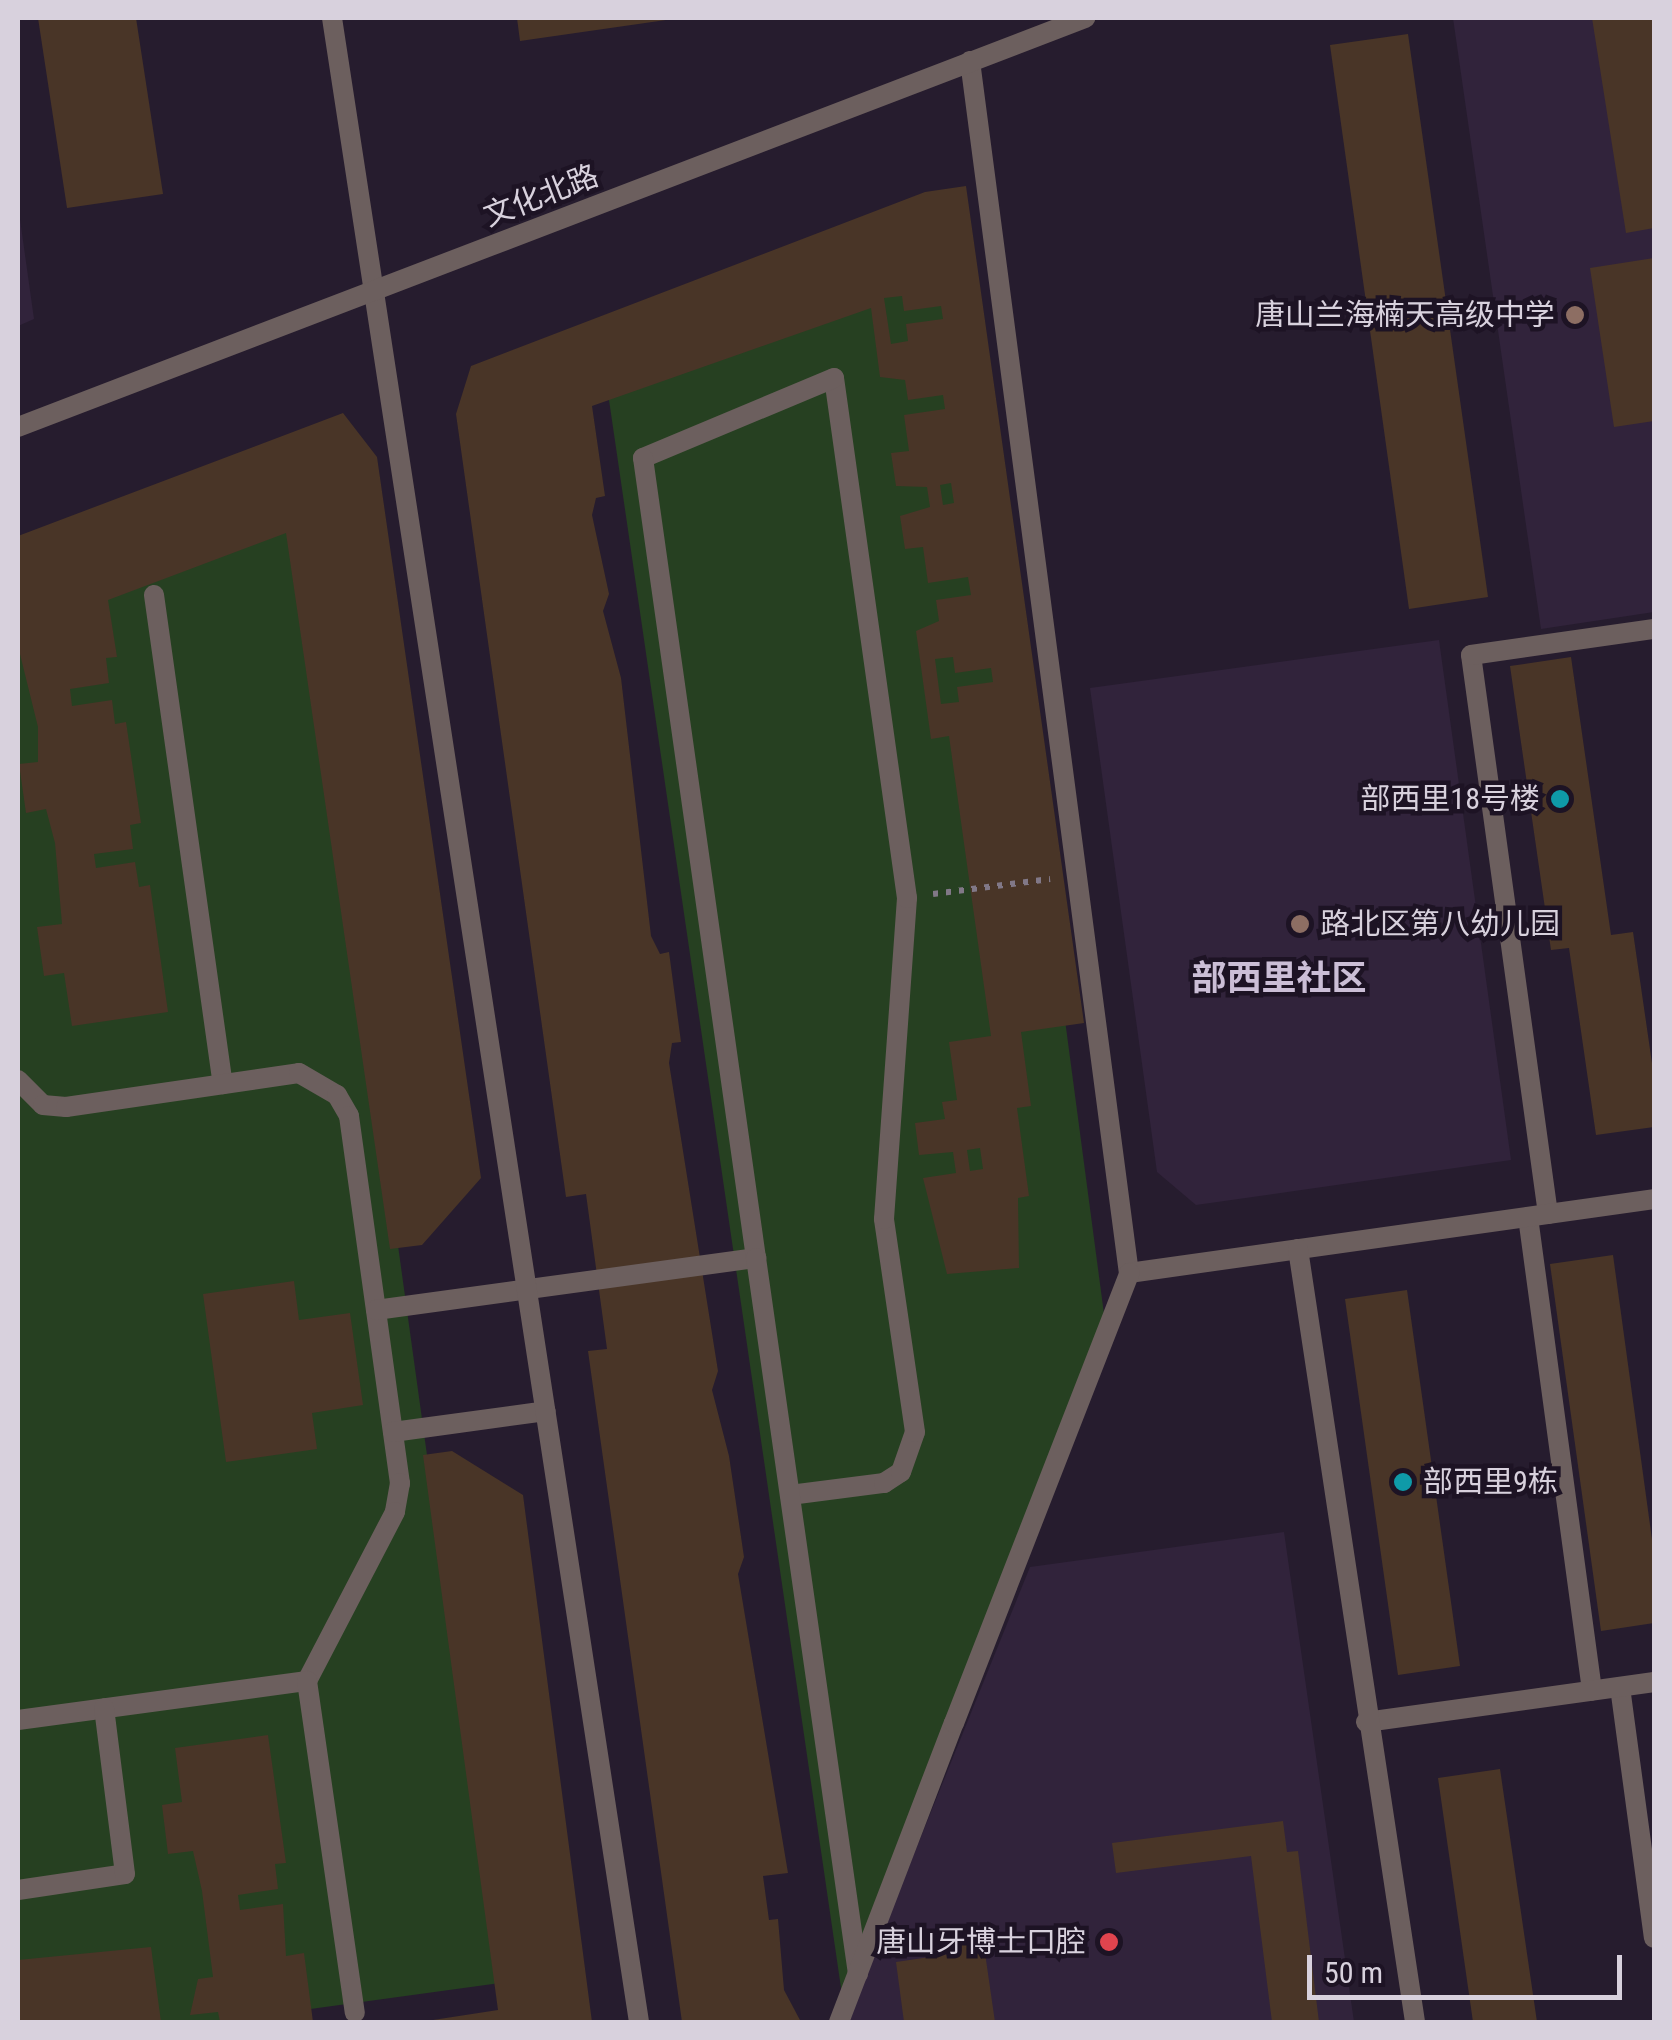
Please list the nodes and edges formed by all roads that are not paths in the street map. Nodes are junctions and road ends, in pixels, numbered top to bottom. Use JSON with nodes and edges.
{"nodes":[{"id":1,"x":332,"y":18,"type":"edge"},
{"id":2,"x":1084,"y":18,"type":"edge"},
{"id":3,"x":970,"y":61,"type":"junction"},
{"id":4,"x":376,"y":292,"type":"junction"},
{"id":5,"x":18,"y":427,"type":"edge"},
{"id":6,"x":154,"y":595,"type":"dead end"},
{"id":7,"x":1654,"y":629,"type":"edge"},
{"id":8,"x":18,"y":1080,"type":"edge"},
{"id":9,"x":223,"y":1084,"type":"junction"},
{"id":10,"x":1654,"y":1199,"type":"edge"},
{"id":11,"x":1538,"y":1215,"type":"junction"},
{"id":12,"x":1298,"y":1249,"type":"junction"},
{"id":13,"x":756,"y":1258,"type":"junction"},
{"id":14,"x":1129,"y":1273,"type":"junction"},
{"id":15,"x":528,"y":1290,"type":"junction"},
{"id":16,"x":376,"y":1310,"type":"junction"},
{"id":17,"x":546,"y":1411,"type":"junction"},
{"id":18,"x":393,"y":1432,"type":"junction"},
{"id":19,"x":790,"y":1496,"type":"junction"},
{"id":20,"x":306,"y":1681,"type":"junction"},
{"id":21,"x":1654,"y":1682,"type":"edge"},
{"id":22,"x":1620,"y":1687,"type":"junction"},
{"id":23,"x":1592,"y":1691,"type":"junction"},
{"id":24,"x":104,"y":1708,"type":"junction"},
{"id":25,"x":18,"y":1720,"type":"edge"},
{"id":26,"x":1366,"y":1722,"type":"junction"},
{"id":27,"x":18,"y":1890,"type":"edge"},
{"id":28,"x":1654,"y":1938,"type":"edge"},
{"id":29,"x":858,"y":1974,"type":"junction"},
{"id":30,"x":356,"y":2013,"type":"dead end"},
{"id":31,"x":639,"y":2022,"type":"edge"},
{"id":32,"x":839,"y":2022,"type":"edge"},
{"id":33,"x":1415,"y":2022,"type":"edge"}],
"edges":[{"from":1,"to":4,"type":"street"},
{"from":2,"to":3,"type":"street","name":"文化北路"},
{"from":3,"to":4,"type":"street","name":"文化北路"},
{"from":3,"to":14,"type":"street"},
{"from":4,"to":5,"type":"street","name":"文化北路"},
{"from":4,"to":15,"type":"street"},
{"from":6,"to":9,"type":"street"},
{"from":7,"to":11,"type":"street"},
{"from":8,"to":9,"type":"street"},
{"from":9,"to":16,"type":"street"},
{"from":10,"to":11,"type":"street"},
{"from":11,"to":12,"type":"street"},
{"from":11,"to":23,"type":"street"},
{"from":12,"to":14,"type":"street"},
{"from":12,"to":26,"type":"street"},
{"from":13,"to":15,"type":"street"},
{"from":13,"to":19,"type":"street"},
{"from":13,"to":19,"type":"street"},
{"from":14,"to":29,"type":"street"},
{"from":15,"to":16,"type":"street"},
{"from":15,"to":17,"type":"street"},
{"from":16,"to":18,"type":"street"},
{"from":17,"to":18,"type":"street"},
{"from":17,"to":31,"type":"street"},
{"from":18,"to":20,"type":"street"},
{"from":19,"to":29,"type":"street"},
{"from":20,"to":24,"type":"street"},
{"from":20,"to":30,"type":"street"},
{"from":21,"to":22,"type":"street"},
{"from":22,"to":23,"type":"street"},
{"from":22,"to":28,"type":"street"},
{"from":23,"to":26,"type":"street"},
{"from":24,"to":25,"type":"street"},
{"from":24,"to":27,"type":"street"},
{"from":26,"to":33,"type":"street"},
{"from":29,"to":32,"type":"street"}]}
